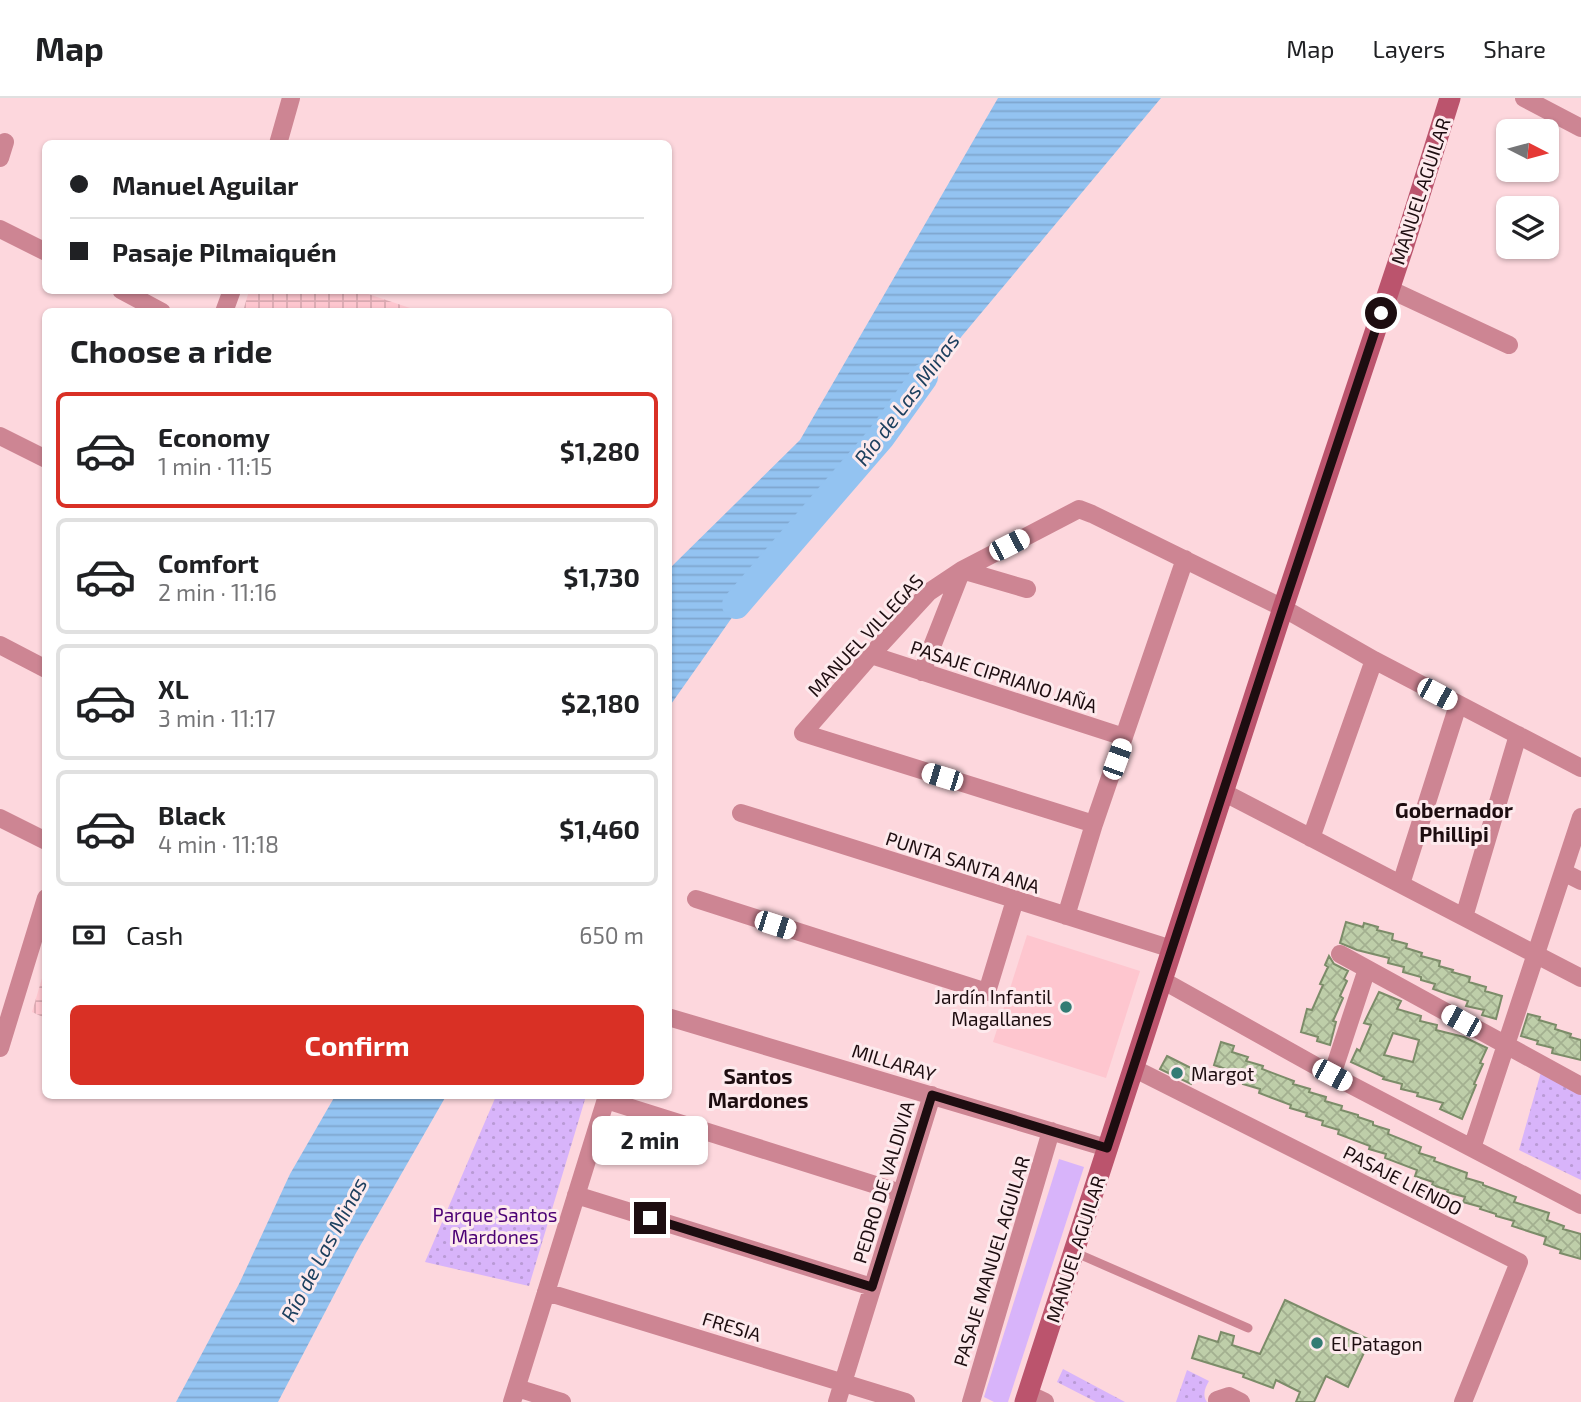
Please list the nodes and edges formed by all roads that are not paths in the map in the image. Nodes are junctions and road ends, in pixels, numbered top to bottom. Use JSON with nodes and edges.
{"nodes":[{"id":1,"x":291,"y":98,"type":"edge"},
{"id":2,"x":1450,"y":98,"type":"edge"},
{"id":3,"x":1524,"y":98,"type":"edge"},
{"id":4,"x":1580,"y":124,"type":"edge"},
{"id":5,"x":279,"y":140,"type":"edge"},
{"id":6,"x":0,"y":229,"type":"edge"},
{"id":7,"x":42,"y":250,"type":"edge"},
{"id":8,"x":1389,"y":289,"type":"junction"},
{"id":9,"x":128,"y":294,"type":"edge"},
{"id":10,"x":155,"y":308,"type":"edge"},
{"id":11,"x":1509,"y":345,"type":"dead end"},
{"id":12,"x":0,"y":436,"type":"edge"},
{"id":13,"x":42,"y":457,"type":"edge"},
{"id":14,"x":1185,"y":559,"type":"junction"},
{"id":15,"x":962,"y":569,"type":"junction"},
{"id":16,"x":1027,"y":589,"type":"dead end"},
{"id":17,"x":1283,"y":608,"type":"junction"},
{"id":18,"x":0,"y":645,"type":"edge"},
{"id":19,"x":871,"y":655,"type":"junction"},
{"id":20,"x":1374,"y":660,"type":"junction"},
{"id":21,"x":42,"y":667,"type":"edge"},
{"id":22,"x":922,"y":672,"type":"junction"},
{"id":23,"x":1458,"y":705,"type":"junction"},
{"id":24,"x":1518,"y":735,"type":"junction"},
{"id":25,"x":1124,"y":737,"type":"junction"},
{"id":26,"x":1581,"y":768,"type":"edge"},
{"id":27,"x":1223,"y":792,"type":"junction"},
{"id":28,"x":741,"y":813,"type":"dead end"},
{"id":29,"x":1581,"y":817,"type":"edge"},
{"id":30,"x":0,"y":818,"type":"edge"},
{"id":31,"x":1094,"y":824,"type":"junction"},
{"id":32,"x":1311,"y":838,"type":"junction"},
{"id":33,"x":42,"y":839,"type":"edge"},
{"id":34,"x":1563,"y":872,"type":"junction"},
{"id":35,"x":1581,"y":881,"type":"edge"},
{"id":36,"x":1401,"y":884,"type":"junction"},
{"id":37,"x":696,"y":900,"type":"dead end"},
{"id":38,"x":1014,"y":900,"type":"junction"},
{"id":39,"x":42,"y":909,"type":"edge"},
{"id":40,"x":1066,"y":916,"type":"junction"},
{"id":41,"x":1464,"y":917,"type":"junction"},
{"id":42,"x":1172,"y":949,"type":"junction"},
{"id":43,"x":1340,"y":954,"type":"dead end"},
{"id":44,"x":1535,"y":954,"type":"junction"},
{"id":45,"x":1367,"y":969,"type":"junction"},
{"id":46,"x":1581,"y":978,"type":"edge"},
{"id":47,"x":1162,"y":980,"type":"junction"},
{"id":48,"x":6,"y":1006,"type":"edge"},
{"id":49,"x":672,"y":1018,"type":"edge"},
{"id":50,"x":1506,"y":1046,"type":"junction"},
{"id":51,"x":0,"y":1048,"type":"edge"},
{"id":52,"x":1133,"y":1068,"type":"junction"},
{"id":53,"x":1332,"y":1075,"type":"junction"},
{"id":54,"x":1581,"y":1086,"type":"edge"},
{"id":55,"x":932,"y":1095,"type":"junction"},
{"id":56,"x":607,"y":1099,"type":"edge"},
{"id":57,"x":610,"y":1099,"type":"edge"},
{"id":58,"x":1051,"y":1131,"type":"junction"},
{"id":59,"x":1107,"y":1148,"type":"junction"},
{"id":60,"x":1472,"y":1148,"type":"junction"},
{"id":61,"x":901,"y":1193,"type":"junction"},
{"id":62,"x":576,"y":1195,"type":"junction"},
{"id":63,"x":1581,"y":1205,"type":"edge"},
{"id":64,"x":1074,"y":1252,"type":"junction"},
{"id":65,"x":872,"y":1287,"type":"junction"},
{"id":66,"x":546,"y":1292,"type":"junction"},
{"id":67,"x":1248,"y":1328,"type":"dead end"},
{"id":68,"x":843,"y":1382,"type":"junction"},
{"id":69,"x":514,"y":1395,"type":"edge"},
{"id":70,"x":1033,"y":1399,"type":"edge"},
{"id":71,"x":1217,"y":1400,"type":"dead end"},
{"id":72,"x":562,"y":1402,"type":"edge"},
{"id":73,"x":837,"y":1402,"type":"edge"},
{"id":74,"x":906,"y":1402,"type":"edge"},
{"id":75,"x":971,"y":1402,"type":"edge"},
{"id":76,"x":1241,"y":1402,"type":"edge"},
{"id":77,"x":1462,"y":1402,"type":"edge"}],
"edges":[{"from":1,"to":5,"type":"street"},
{"from":2,"to":8,"type":"street","name":"MANUEL AGUILAR"},
{"from":3,"to":4,"type":"street"},
{"from":6,"to":7,"type":"street"},
{"from":8,"to":11,"type":"street"},
{"from":8,"to":17,"type":"street","name":"MANUEL AGUILAR"},
{"from":9,"to":10,"type":"street"},
{"from":12,"to":13,"type":"street"},
{"from":14,"to":15,"type":"street","name":"MANUEL VILLEGAS"},
{"from":14,"to":17,"type":"street"},
{"from":14,"to":25,"type":"street"},
{"from":15,"to":16,"type":"street"},
{"from":15,"to":19,"type":"street","name":"MANUEL VILLEGAS"},
{"from":15,"to":22,"type":"street","name":"MANUEL VILLEGAS"},
{"from":17,"to":20,"type":"street"},
{"from":17,"to":27,"type":"street","name":"MANUEL AGUILAR"},
{"from":18,"to":21,"type":"street"},
{"from":19,"to":22,"type":"street","name":"PASAJE CIPRIANO JAÑA"},
{"from":19,"to":31,"type":"street","name":"MANUEL VILLEGAS"},
{"from":20,"to":23,"type":"street"},
{"from":20,"to":32,"type":"street"},
{"from":22,"to":25,"type":"street","name":"PASAJE CIPRIANO JAÑA"},
{"from":23,"to":24,"type":"street"},
{"from":23,"to":36,"type":"street"},
{"from":24,"to":26,"type":"street"},
{"from":24,"to":41,"type":"street"},
{"from":25,"to":31,"type":"street"},
{"from":27,"to":32,"type":"street"},
{"from":27,"to":42,"type":"street","name":"MANUEL AGUILAR"},
{"from":28,"to":38,"type":"street","name":"PUNTA SANTA ANA"},
{"from":29,"to":34,"type":"street"},
{"from":30,"to":33,"type":"street"},
{"from":31,"to":40,"type":"street"},
{"from":32,"to":36,"type":"street"},
{"from":34,"to":35,"type":"street"},
{"from":34,"to":44,"type":"street"},
{"from":36,"to":41,"type":"street"},
{"from":37,"to":38,"type":"street"},
{"from":38,"to":40,"type":"street","name":"PUNTA SANTA ANA"},
{"from":39,"to":48,"type":"street"},
{"from":40,"to":42,"type":"street","name":"PUNTA SANTA ANA"},
{"from":41,"to":44,"type":"street"},
{"from":42,"to":47,"type":"street","name":"MANUEL AGUILAR"},
{"from":43,"to":45,"type":"street"},
{"from":44,"to":46,"type":"street"},
{"from":44,"to":50,"type":"street"},
{"from":45,"to":50,"type":"street"},
{"from":45,"to":53,"type":"street"},
{"from":47,"to":52,"type":"street","name":"MANUEL AGUILAR"},
{"from":47,"to":53,"type":"street"},
{"from":48,"to":51,"type":"street"},
{"from":49,"to":55,"type":"street","name":"MILLARAY"},
{"from":50,"to":54,"type":"street"},
{"from":50,"to":60,"type":"street"},
{"from":52,"to":59,"type":"street","name":"MANUEL AGUILAR"},
{"from":52,"to":77,"type":"street","name":"PASAJE LIENDO"},
{"from":53,"to":60,"type":"street"},
{"from":55,"to":58,"type":"street","name":"MILLARAY"},
{"from":55,"to":61,"type":"street","name":"PEDRO DE VALDIVIA"},
{"from":56,"to":62,"type":"street"},
{"from":57,"to":61,"type":"street"},
{"from":58,"to":59,"type":"street","name":"MILLARAY"},
{"from":58,"to":75,"type":"street","name":"PASAJE MANUEL AGUILAR"},
{"from":59,"to":64,"type":"street","name":"MANUEL AGUILAR"},
{"from":60,"to":63,"type":"street"},
{"from":61,"to":65,"type":"street","name":"PEDRO DE VALDIVIA"},
{"from":62,"to":65,"type":"street"},
{"from":62,"to":66,"type":"street"},
{"from":64,"to":67,"type":"lane"},
{"from":64,"to":70,"type":"street","name":"MANUEL AGUILAR"},
{"from":65,"to":68,"type":"street","name":"PEDRO DE VALDIVIA"},
{"from":66,"to":68,"type":"street","name":"FRESIA"},
{"from":66,"to":69,"type":"street"},
{"from":68,"to":73,"type":"street","name":"PEDRO DE VALDIVIA"},
{"from":68,"to":74,"type":"street","name":"FRESIA"},
{"from":69,"to":72,"type":"street"},
{"from":71,"to":76,"type":"street"}]}
